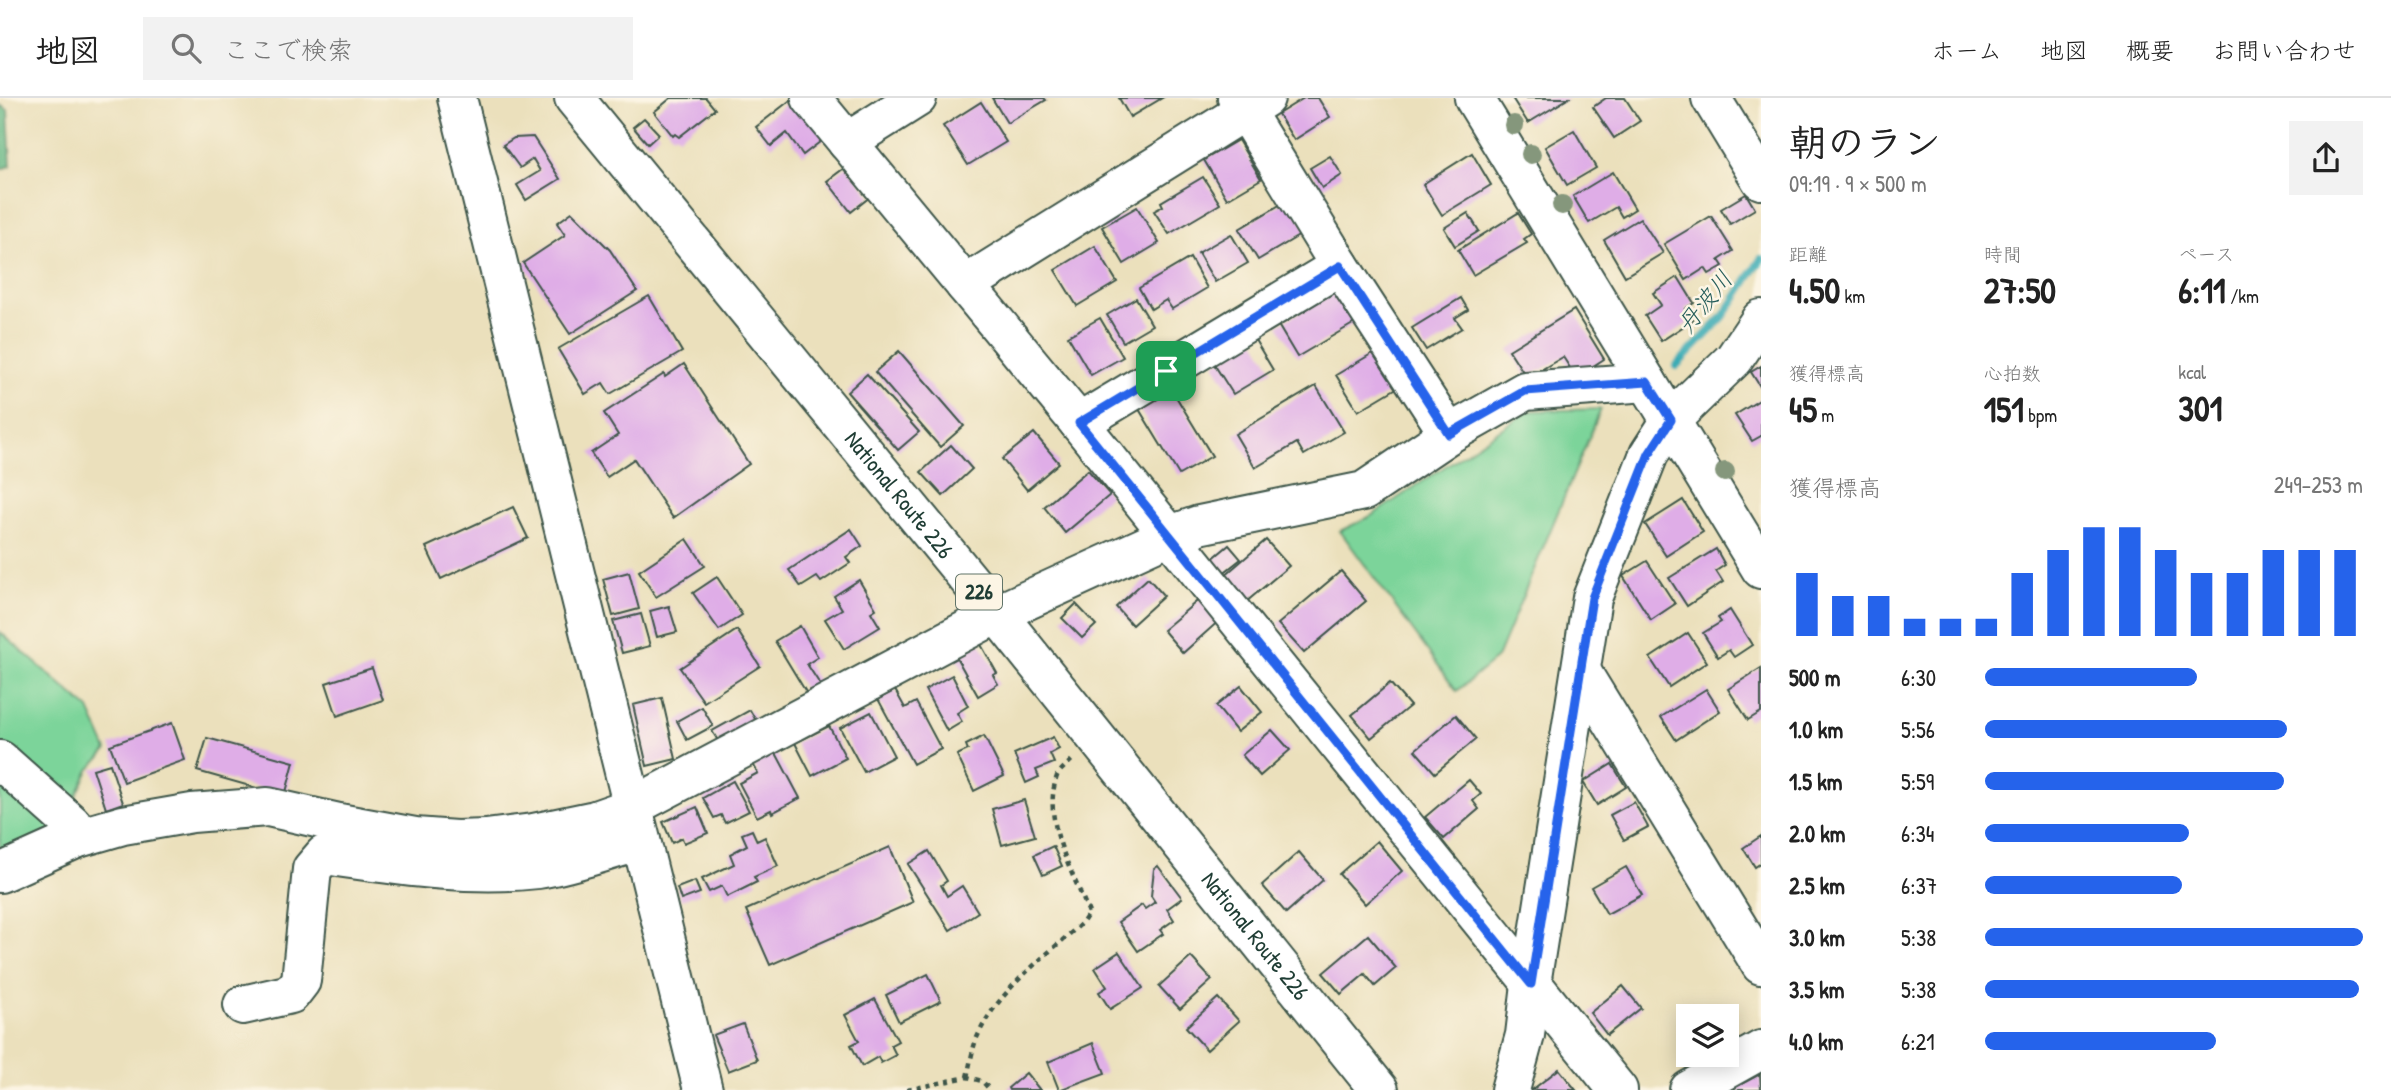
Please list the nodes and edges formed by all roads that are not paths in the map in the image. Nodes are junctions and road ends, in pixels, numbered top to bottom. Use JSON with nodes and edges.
{"nodes":[{"id":1,"x":457,"y":98,"type":"edge"},
{"id":2,"x":575,"y":98,"type":"edge"},
{"id":3,"x":811,"y":98,"type":"edge"},
{"id":4,"x":916,"y":98,"type":"edge"},
{"id":5,"x":1474,"y":98,"type":"edge"},
{"id":6,"x":1711,"y":98,"type":"edge"},
{"id":7,"x":1249,"y":102,"type":"edge"},
{"id":8,"x":848,"y":142,"type":"junction"},
{"id":9,"x":1761,"y":180,"type":"edge"},
{"id":10,"x":1340,"y":266,"type":"junction"},
{"id":11,"x":965,"y":285,"type":"junction"},
{"id":12,"x":1761,"y":319,"type":"edge"},
{"id":13,"x":1647,"y":382,"type":"junction"},
{"id":14,"x":1671,"y":420,"type":"junction"},
{"id":15,"x":1079,"y":423,"type":"junction"},
{"id":16,"x":1449,"y":434,"type":"junction"},
{"id":17,"x":1170,"y":535,"type":"junction"},
{"id":18,"x":1761,"y":569,"type":"edge"},
{"id":19,"x":997,"y":614,"type":"junction"},
{"id":20,"x":1581,"y":671,"type":"junction"},
{"id":21,"x":0,"y":760,"type":"edge"},
{"id":22,"x":637,"y":824,"type":"junction"},
{"id":23,"x":78,"y":838,"type":"junction"},
{"id":24,"x":0,"y":873,"type":"edge"},
{"id":25,"x":1761,"y":965,"type":"edge"},
{"id":26,"x":1531,"y":984,"type":"junction"},
{"id":27,"x":243,"y":1005,"type":"dead end"},
{"id":28,"x":1761,"y":1050,"type":"edge"},
{"id":29,"x":703,"y":1090,"type":"edge"},
{"id":30,"x":1380,"y":1090,"type":"edge"},
{"id":31,"x":1510,"y":1090,"type":"edge"},
{"id":32,"x":1618,"y":1090,"type":"edge"},
{"id":33,"x":1689,"y":1090,"type":"edge"}],
"edges":[{"from":1,"to":22,"type":"main road"},
{"from":2,"to":19,"type":"main road","name":"National Route 226","number":"226"},
{"from":3,"to":8,"type":"main road"},
{"from":4,"to":8,"type":"main road"},
{"from":5,"to":13,"type":"main road"},
{"from":6,"to":9,"type":"main road"},
{"from":7,"to":10,"type":"main road"},
{"from":7,"to":11,"type":"main road"},
{"from":8,"to":11,"type":"main road"},
{"from":10,"to":15,"type":"main road"},
{"from":10,"to":16,"type":"main road"},
{"from":11,"to":15,"type":"main road"},
{"from":12,"to":14,"type":"main road"},
{"from":13,"to":14,"type":"main road"},
{"from":13,"to":16,"type":"main road"},
{"from":14,"to":18,"type":"main road"},
{"from":14,"to":20,"type":"main road"},
{"from":15,"to":17,"type":"main road"},
{"from":16,"to":17,"type":"main road"},
{"from":17,"to":19,"type":"main road"},
{"from":17,"to":26,"type":"main road"},
{"from":19,"to":22,"type":"main road"},
{"from":19,"to":30,"type":"main road","name":"National Route 226","number":"226"},
{"from":20,"to":25,"type":"main road"},
{"from":20,"to":26,"type":"main road"},
{"from":21,"to":23,"type":"main road"},
{"from":22,"to":23,"type":"main road"},
{"from":22,"to":27,"type":"main road"},
{"from":22,"to":29,"type":"main road"},
{"from":23,"to":24,"type":"main road"},
{"from":26,"to":31,"type":"main road"},
{"from":26,"to":32,"type":"main road"},
{"from":28,"to":33,"type":"main road"}]}
